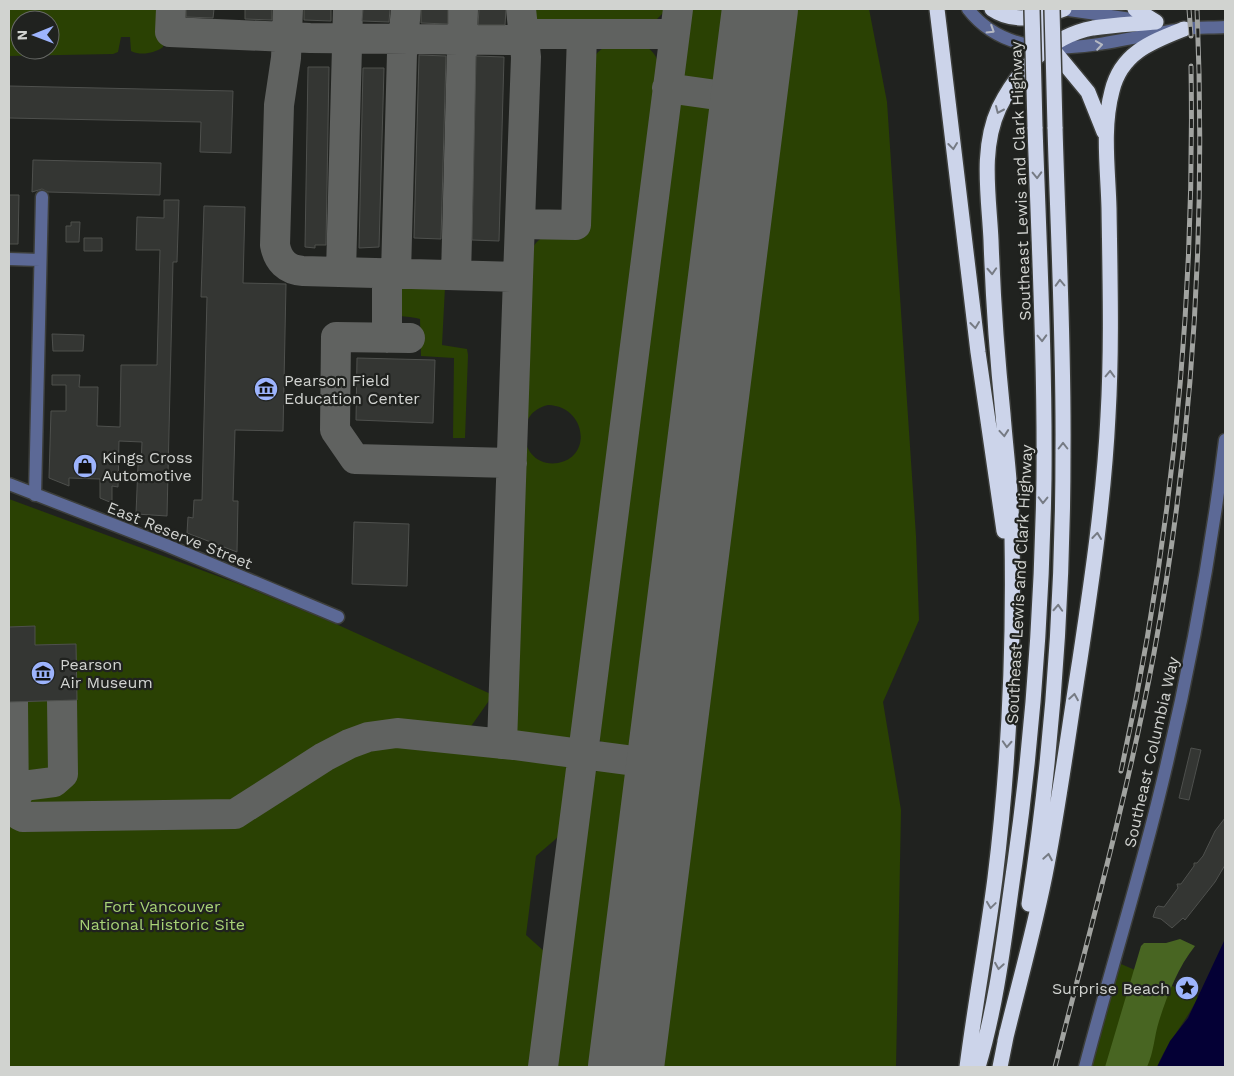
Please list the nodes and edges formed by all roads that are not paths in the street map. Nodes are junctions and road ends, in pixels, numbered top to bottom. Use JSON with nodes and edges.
{"nodes":[{"id":1,"x":937,"y":9,"type":"edge"},
{"id":2,"x":968,"y":9,"type":"edge"},
{"id":3,"x":992,"y":9,"type":"edge"},
{"id":4,"x":1052,"y":9,"type":"edge"},
{"id":5,"x":1063,"y":9,"type":"edge"},
{"id":6,"x":1135,"y":9,"type":"edge"},
{"id":7,"x":1032,"y":12,"type":"edge"},
{"id":8,"x":1156,"y":22,"type":"junction"},
{"id":9,"x":1220,"y":28,"type":"edge"},
{"id":10,"x":1184,"y":29,"type":"junction"},
{"id":11,"x":1225,"y":36,"type":"edge"},
{"id":12,"x":1050,"y":46,"type":"junction"},
{"id":13,"x":1107,"y":146,"type":"junction"},
{"id":14,"x":42,"y":197,"type":"dead end"},
{"id":15,"x":9,"y":259,"type":"edge"},
{"id":16,"x":40,"y":260,"type":"junction"},
{"id":17,"x":1225,"y":440,"type":"edge"},
{"id":18,"x":9,"y":484,"type":"edge"},
{"id":19,"x":35,"y":495,"type":"junction"},
{"id":20,"x":338,"y":617,"type":"dead end"},
{"id":21,"x":1011,"y":625,"type":"junction"},
{"id":22,"x":1005,"y":1041,"type":"junction"},
{"id":23,"x":967,"y":1067,"type":"edge"},
{"id":24,"x":978,"y":1067,"type":"edge"},
{"id":25,"x":1000,"y":1067,"type":"edge"},
{"id":26,"x":1085,"y":1067,"type":"edge"}],
"edges":[{"from":1,"to":21,"type":"highway","one_way":true},
{"from":2,"to":12,"type":"street","one_way":true},
{"from":3,"to":7,"type":"highway"},
{"from":22,"to":4,"type":"highway","one_way":true,"bridge":true},
{"from":5,"to":7,"type":"highway"},
{"from":5,"to":8,"type":"street"},
{"from":6,"to":8,"type":"highway"},
{"from":7,"to":12,"type":"highway"},
{"from":7,"to":24,"type":"highway","name":"Southeast Lewis and Clark Highway","one_way":true,"bridge":true},
{"from":8,"to":10,"type":"street"},
{"from":8,"to":12,"type":"highway"},
{"from":9,"to":10,"type":"street"},
{"from":9,"to":11,"type":"street"},
{"from":12,"to":10,"type":"street","one_way":true},
{"from":10,"to":13,"type":"highway"},
{"from":12,"to":13,"type":"highway"},
{"from":12,"to":21,"type":"highway","one_way":true},
{"from":22,"to":13,"type":"highway","one_way":true},
{"from":14,"to":16,"type":"street"},
{"from":15,"to":16,"type":"street"},
{"from":16,"to":19,"type":"street"},
{"from":17,"to":26,"type":"street","name":"Southeast Columbia Way"},
{"from":18,"to":19,"type":"street","name":"East Reserve Street"},
{"from":19,"to":20,"type":"street","name":"East Reserve Street"},
{"from":21,"to":23,"type":"highway","one_way":true},
{"from":22,"to":25,"type":"highway"}]}
